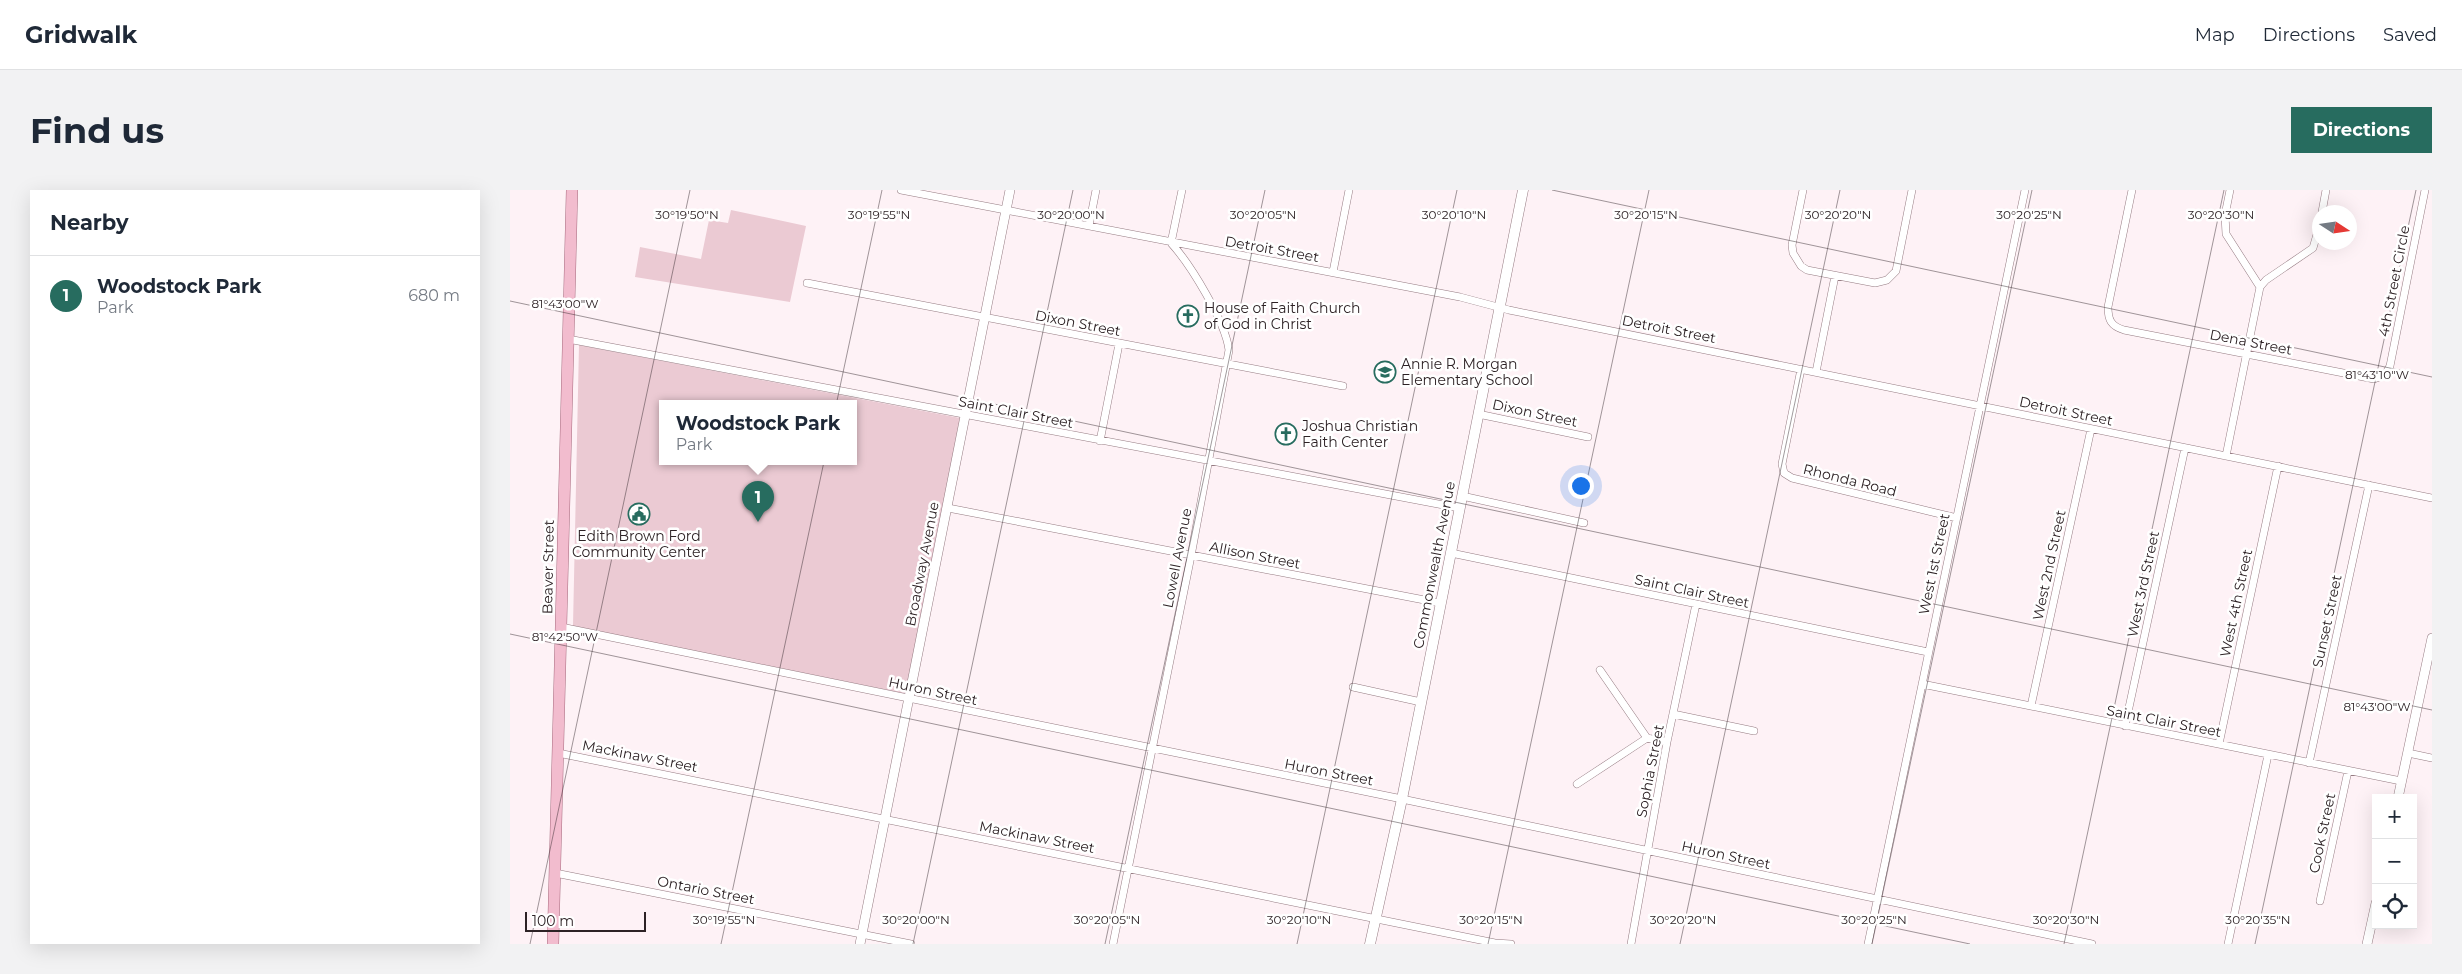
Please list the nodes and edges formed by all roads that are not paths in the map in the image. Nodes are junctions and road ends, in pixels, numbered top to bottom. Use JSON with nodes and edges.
{"nodes":[{"id":1,"x":572,"y":190,"type":"edge"},
{"id":2,"x":901,"y":190,"type":"edge"},
{"id":3,"x":1010,"y":190,"type":"edge"},
{"id":4,"x":1096,"y":190,"type":"edge"},
{"id":5,"x":1182,"y":190,"type":"edge"},
{"id":6,"x":1350,"y":190,"type":"edge"},
{"id":7,"x":1523,"y":190,"type":"edge"},
{"id":8,"x":1803,"y":190,"type":"edge"},
{"id":9,"x":1912,"y":190,"type":"edge"},
{"id":10,"x":2025,"y":190,"type":"edge"},
{"id":11,"x":2132,"y":190,"type":"edge"},
{"id":12,"x":2230,"y":190,"type":"edge"},
{"id":13,"x":2326,"y":190,"type":"edge"},
{"id":14,"x":2425,"y":190,"type":"edge"},
{"id":15,"x":2323,"y":205,"type":"edge"},
{"id":16,"x":1006,"y":210,"type":"junction"},
{"id":17,"x":1089,"y":226,"type":"junction"},
{"id":18,"x":1171,"y":243,"type":"junction"},
{"id":19,"x":2312,"y":249,"type":"edge"},
{"id":20,"x":1333,"y":272,"type":"junction"},
{"id":21,"x":1835,"y":276,"type":"junction"},
{"id":22,"x":807,"y":283,"type":"dead end"},
{"id":23,"x":2260,"y":287,"type":"junction"},
{"id":24,"x":1500,"y":307,"type":"junction"},
{"id":25,"x":984,"y":317,"type":"junction"},
{"id":26,"x":568,"y":339,"type":"junction"},
{"id":27,"x":1119,"y":344,"type":"junction"},
{"id":28,"x":2246,"y":354,"type":"junction"},
{"id":29,"x":1227,"y":363,"type":"junction"},
{"id":30,"x":1801,"y":369,"type":"junction"},
{"id":31,"x":1816,"y":372,"type":"junction"},
{"id":32,"x":2385,"y":375,"type":"joint"},
{"id":33,"x":1343,"y":386,"type":"dead end"},
{"id":34,"x":1981,"y":406,"type":"junction"},
{"id":35,"x":966,"y":414,"type":"junction"},
{"id":36,"x":1478,"y":414,"type":"junction"},
{"id":37,"x":2091,"y":429,"type":"junction"},
{"id":38,"x":1588,"y":437,"type":"dead end"},
{"id":39,"x":1100,"y":441,"type":"junction"},
{"id":40,"x":2185,"y":448,"type":"junction"},
{"id":41,"x":2226,"y":456,"type":"junction"},
{"id":42,"x":1209,"y":460,"type":"junction"},
{"id":43,"x":2278,"y":466,"type":"junction"},
{"id":44,"x":2369,"y":485,"type":"junction"},
{"id":45,"x":1462,"y":496,"type":"junction"},
{"id":46,"x":2432,"y":498,"type":"edge"},
{"id":47,"x":948,"y":508,"type":"junction"},
{"id":48,"x":1459,"y":508,"type":"junction"},
{"id":49,"x":1957,"y":518,"type":"junction"},
{"id":50,"x":1584,"y":523,"type":"dead end"},
{"id":51,"x":1451,"y":553,"type":"junction"},
{"id":52,"x":1191,"y":556,"type":"junction"},
{"id":53,"x":1440,"y":603,"type":"junction"},
{"id":54,"x":1696,"y":604,"type":"junction"},
{"id":55,"x":561,"y":627,"type":"junction"},
{"id":56,"x":2432,"y":638,"type":"edge"},
{"id":57,"x":1928,"y":652,"type":"junction"},
{"id":58,"x":1600,"y":670,"type":"dead end"},
{"id":59,"x":1922,"y":684,"type":"junction"},
{"id":60,"x":1352,"y":687,"type":"dead end"},
{"id":61,"x":909,"y":699,"type":"junction"},
{"id":62,"x":1421,"y":702,"type":"junction"},
{"id":63,"x":2031,"y":706,"type":"junction"},
{"id":64,"x":1673,"y":714,"type":"junction"},
{"id":65,"x":2125,"y":726,"type":"junction"},
{"id":66,"x":1754,"y":731,"type":"dead end"},
{"id":67,"x":1647,"y":738,"type":"junction"},
{"id":68,"x":1668,"y":742,"type":"junction"},
{"id":69,"x":2219,"y":744,"type":"junction"},
{"id":70,"x":1152,"y":749,"type":"junction"},
{"id":71,"x":558,"y":753,"type":"junction"},
{"id":72,"x":2408,"y":753,"type":"junction"},
{"id":73,"x":2268,"y":754,"type":"junction"},
{"id":74,"x":2432,"y":758,"type":"edge"},
{"id":75,"x":2309,"y":763,"type":"junction"},
{"id":76,"x":2348,"y":771,"type":"junction"},
{"id":77,"x":2402,"y":782,"type":"junction"},
{"id":78,"x":1577,"y":784,"type":"dead end"},
{"id":79,"x":2399,"y":794,"type":"edge"},
{"id":80,"x":1402,"y":799,"type":"junction"},
{"id":81,"x":886,"y":819,"type":"junction"},
{"id":82,"x":1647,"y":851,"type":"junction"},
{"id":83,"x":1128,"y":868,"type":"junction"},
{"id":84,"x":555,"y":873,"type":"junction"},
{"id":85,"x":1877,"y":899,"type":"junction"},
{"id":86,"x":2320,"y":901,"type":"dead end"},
{"id":87,"x":1376,"y":918,"type":"junction"},
{"id":88,"x":2372,"y":921,"type":"edge"},
{"id":89,"x":862,"y":934,"type":"junction"},
{"id":90,"x":553,"y":944,"type":"edge"},
{"id":91,"x":860,"y":944,"type":"edge"},
{"id":92,"x":911,"y":944,"type":"edge"},
{"id":93,"x":1113,"y":944,"type":"edge"},
{"id":94,"x":1370,"y":944,"type":"edge"},
{"id":95,"x":1495,"y":944,"type":"edge"},
{"id":96,"x":1511,"y":944,"type":"edge"},
{"id":97,"x":1631,"y":944,"type":"edge"},
{"id":98,"x":1868,"y":944,"type":"edge"},
{"id":99,"x":2092,"y":944,"type":"edge"},
{"id":100,"x":2228,"y":944,"type":"edge"},
{"id":101,"x":2367,"y":944,"type":"edge"}],
"edges":[{"from":1,"to":26,"type":"main road","name":"Beaver Street"},
{"from":2,"to":16,"type":"street","name":"Detroit Street"},
{"from":3,"to":16,"type":"street","name":"Broadway Avenue"},
{"from":4,"to":17,"type":"street"},
{"from":5,"to":18,"type":"street"},
{"from":6,"to":20,"type":"street"},
{"from":7,"to":24,"type":"main road","name":"Commonwealth Avenue"},
{"from":8,"to":21,"type":"street"},
{"from":9,"to":21,"type":"street"},
{"from":10,"to":34,"type":"street","name":"West 1st Street"},
{"from":11,"to":28,"type":"street","name":"Dena Street"},
{"from":12,"to":23,"type":"street"},
{"from":13,"to":15,"type":"street"},
{"from":14,"to":32,"type":"street","name":"4th Street Circle"},
{"from":16,"to":17,"type":"street","name":"Detroit Street"},
{"from":16,"to":25,"type":"street","name":"Broadway Avenue"},
{"from":17,"to":18,"type":"street","name":"Detroit Street"},
{"from":18,"to":20,"type":"street","name":"Detroit Street"},
{"from":18,"to":29,"type":"street","name":"Lowell Avenue"},
{"from":19,"to":23,"type":"street"},
{"from":20,"to":24,"type":"street","name":"Detroit Street"},
{"from":21,"to":31,"type":"street"},
{"from":22,"to":25,"type":"street","name":"Dixon Street"},
{"from":23,"to":28,"type":"street"},
{"from":24,"to":30,"type":"street","name":"Detroit Street"},
{"from":24,"to":36,"type":"main road","name":"Commonwealth Avenue"},
{"from":25,"to":27,"type":"street","name":"Dixon Street"},
{"from":25,"to":35,"type":"street","name":"Broadway Avenue"},
{"from":26,"to":35,"type":"street","name":"Saint Clair Street"},
{"from":26,"to":55,"type":"main road","name":"Beaver Street"},
{"from":27,"to":29,"type":"street","name":"Dixon Street"},
{"from":27,"to":39,"type":"street"},
{"from":28,"to":32,"type":"street","name":"Dena Street"},
{"from":28,"to":41,"type":"street"},
{"from":29,"to":33,"type":"street","name":"Dixon Street"},
{"from":29,"to":42,"type":"street","name":"Lowell Avenue"},
{"from":30,"to":31,"type":"street","name":"Detroit Street"},
{"from":30,"to":49,"type":"street","name":"Rhonda Road"},
{"from":31,"to":34,"type":"street","name":"Detroit Street"},
{"from":34,"to":37,"type":"street","name":"Detroit Street"},
{"from":34,"to":49,"type":"street","name":"West 1st Street"},
{"from":35,"to":39,"type":"street","name":"Saint Clair Street"},
{"from":35,"to":47,"type":"street","name":"Broadway Avenue"},
{"from":36,"to":38,"type":"street","name":"Dixon Street"},
{"from":36,"to":45,"type":"main road","name":"Commonwealth Avenue"},
{"from":37,"to":40,"type":"street","name":"Detroit Street"},
{"from":37,"to":63,"type":"street","name":"West 2nd Street"},
{"from":39,"to":42,"type":"street","name":"Saint Clair Street"},
{"from":40,"to":41,"type":"street","name":"Detroit Street"},
{"from":40,"to":65,"type":"street","name":"West 3rd Street"},
{"from":41,"to":43,"type":"street","name":"Detroit Street"},
{"from":42,"to":48,"type":"street","name":"Saint Clair Street"},
{"from":42,"to":52,"type":"street","name":"Lowell Avenue"},
{"from":43,"to":44,"type":"street","name":"Detroit Street"},
{"from":43,"to":69,"type":"street","name":"West 4th Street"},
{"from":44,"to":46,"type":"street","name":"Detroit Street"},
{"from":44,"to":75,"type":"street","name":"Sunset Street"},
{"from":45,"to":48,"type":"main road","name":"Commonwealth Avenue"},
{"from":45,"to":50,"type":"street"},
{"from":47,"to":52,"type":"street","name":"Allison Street"},
{"from":47,"to":61,"type":"street","name":"Broadway Avenue"},
{"from":48,"to":51,"type":"main road","name":"Commonwealth Avenue"},
{"from":49,"to":57,"type":"street","name":"West 1st Street"},
{"from":51,"to":53,"type":"main road","name":"Commonwealth Avenue"},
{"from":51,"to":54,"type":"street","name":"Saint Clair Street"},
{"from":52,"to":53,"type":"street","name":"Allison Street"},
{"from":52,"to":70,"type":"street","name":"Lowell Avenue"},
{"from":53,"to":62,"type":"main road","name":"Commonwealth Avenue"},
{"from":54,"to":57,"type":"street","name":"Saint Clair Street"},
{"from":54,"to":64,"type":"street","name":"Sophia Street"},
{"from":55,"to":61,"type":"street","name":"Huron Street"},
{"from":55,"to":71,"type":"main road","name":"Beaver Street"},
{"from":56,"to":72,"type":"street"},
{"from":57,"to":59,"type":"street","name":"West 1st Street"},
{"from":58,"to":67,"type":"street"},
{"from":59,"to":63,"type":"street","name":"Saint Clair Street"},
{"from":59,"to":85,"type":"street","name":"West 1st Street"},
{"from":60,"to":62,"type":"street"},
{"from":61,"to":70,"type":"street","name":"Huron Street"},
{"from":61,"to":81,"type":"street","name":"Broadway Avenue"},
{"from":62,"to":80,"type":"main road","name":"Commonwealth Avenue"},
{"from":63,"to":65,"type":"street","name":"Saint Clair Street"},
{"from":64,"to":66,"type":"street"},
{"from":64,"to":68,"type":"street","name":"Sophia Street"},
{"from":65,"to":69,"type":"street","name":"Saint Clair Street"},
{"from":67,"to":68,"type":"street"},
{"from":67,"to":78,"type":"street"},
{"from":68,"to":82,"type":"street","name":"Sophia Street"},
{"from":69,"to":73,"type":"street","name":"Saint Clair Street"},
{"from":70,"to":80,"type":"street","name":"Huron Street"},
{"from":70,"to":83,"type":"street","name":"Lowell Avenue"},
{"from":71,"to":81,"type":"street","name":"Mackinaw Street"},
{"from":71,"to":84,"type":"main road","name":"Beaver Street"},
{"from":72,"to":74,"type":"street"},
{"from":72,"to":77,"type":"street"},
{"from":73,"to":75,"type":"street","name":"Saint Clair Street"},
{"from":73,"to":100,"type":"street"},
{"from":75,"to":76,"type":"street","name":"Saint Clair Street"},
{"from":76,"to":77,"type":"street","name":"Saint Clair Street"},
{"from":76,"to":86,"type":"street","name":"Cook Street"},
{"from":77,"to":79,"type":"street"},
{"from":80,"to":82,"type":"street","name":"Huron Street"},
{"from":80,"to":87,"type":"main road","name":"Commonwealth Avenue"},
{"from":81,"to":83,"type":"street","name":"Mackinaw Street"},
{"from":81,"to":89,"type":"street","name":"Broadway Avenue"},
{"from":82,"to":85,"type":"street","name":"Huron Street"},
{"from":82,"to":97,"type":"street","name":"Sophia Street"},
{"from":83,"to":87,"type":"street","name":"Mackinaw Street"},
{"from":83,"to":93,"type":"street","name":"Lowell Avenue"},
{"from":84,"to":89,"type":"street","name":"Ontario Street"},
{"from":84,"to":90,"type":"main road","name":"Beaver Street"},
{"from":85,"to":98,"type":"street","name":"West 1st Street"},
{"from":85,"to":99,"type":"street","name":"Huron Street"},
{"from":87,"to":94,"type":"main road","name":"Commonwealth Avenue"},
{"from":87,"to":95,"type":"street","name":"Mackinaw Street"},
{"from":88,"to":101,"type":"street"},
{"from":89,"to":91,"type":"street","name":"Broadway Avenue"},
{"from":89,"to":92,"type":"street","name":"Ontario Street"},
{"from":95,"to":96,"type":"street","name":"Mackinaw Street"}]}
